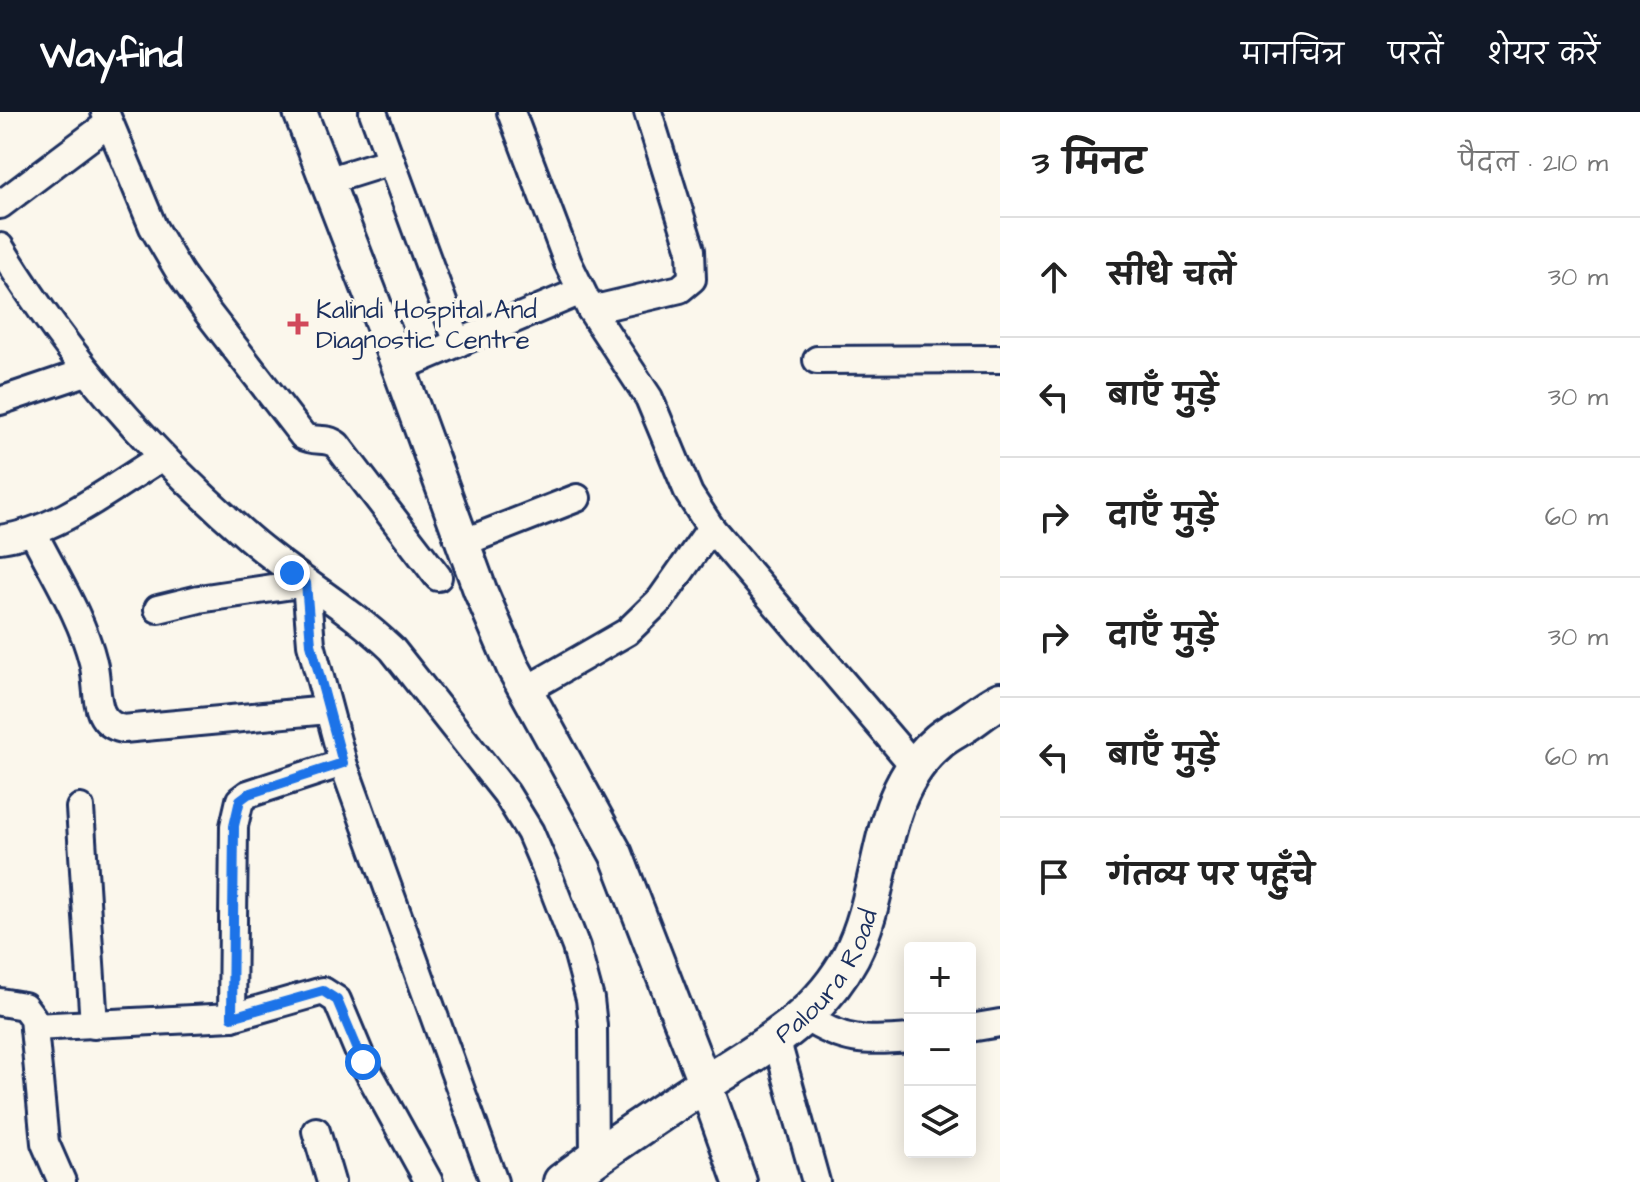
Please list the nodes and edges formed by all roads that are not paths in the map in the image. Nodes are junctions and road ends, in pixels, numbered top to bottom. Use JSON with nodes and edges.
{"nodes":[{"id":1,"x":300,"y":112,"type":"edge"},
{"id":2,"x":373,"y":112,"type":"edge"},
{"id":3,"x":511,"y":112,"type":"edge"},
{"id":4,"x":648,"y":112,"type":"edge"},
{"id":5,"x":107,"y":117,"type":"edge"},
{"id":6,"x":391,"y":161,"type":"junction"},
{"id":7,"x":327,"y":181,"type":"junction"},
{"id":8,"x":0,"y":205,"type":"edge"},
{"id":9,"x":0,"y":247,"type":"edge"},
{"id":10,"x":586,"y":300,"type":"junction"},
{"id":11,"x":458,"y":343,"type":"junction"},
{"id":12,"x":1000,"y":359,"type":"edge"},
{"id":13,"x":817,"y":360,"type":"dead end"},
{"id":14,"x":399,"y":368,"type":"junction"},
{"id":15,"x":86,"y":372,"type":"junction"},
{"id":16,"x":0,"y":401,"type":"edge"},
{"id":17,"x":162,"y":457,"type":"junction"},
{"id":18,"x":577,"y":498,"type":"dead end"},
{"id":19,"x":711,"y":528,"type":"junction"},
{"id":20,"x":33,"y":532,"type":"junction"},
{"id":21,"x":1,"y":536,"type":"edge"},
{"id":22,"x":462,"y":543,"type":"junction"},
{"id":23,"x":438,"y":577,"type":"dead end"},
{"id":24,"x":306,"y":583,"type":"junction"},
{"id":25,"x":158,"y":609,"type":"dead end"},
{"id":26,"x":526,"y":690,"type":"junction"},
{"id":27,"x":1000,"y":701,"type":"edge"},
{"id":28,"x":328,"y":710,"type":"junction"},
{"id":29,"x":343,"y":763,"type":"junction"},
{"id":30,"x":915,"y":767,"type":"junction"},
{"id":31,"x":80,"y":808,"type":"dead end"},
{"id":32,"x":0,"y":1002,"type":"edge"},
{"id":33,"x":232,"y":1017,"type":"junction"},
{"id":34,"x":805,"y":1017,"type":"junction"},
{"id":35,"x":1000,"y":1023,"type":"edge"},
{"id":36,"x":94,"y":1025,"type":"junction"},
{"id":37,"x":34,"y":1027,"type":"junction"},
{"id":38,"x":976,"y":1027,"type":"edge"},
{"id":39,"x":776,"y":1038,"type":"junction"},
{"id":40,"x":904,"y":1039,"type":"edge"},
{"id":41,"x":705,"y":1084,"type":"junction"},
{"id":42,"x":316,"y":1131,"type":"dead end"},
{"id":43,"x":594,"y":1158,"type":"junction"},
{"id":44,"x":62,"y":1182,"type":"edge"},
{"id":45,"x":331,"y":1182,"type":"edge"},
{"id":46,"x":429,"y":1182,"type":"edge"},
{"id":47,"x":494,"y":1182,"type":"edge"},
{"id":48,"x":562,"y":1182,"type":"edge"},
{"id":49,"x":740,"y":1182,"type":"edge"},
{"id":50,"x":816,"y":1182,"type":"edge"}],
"edges":[{"from":1,"to":7,"type":"street"},
{"from":2,"to":6,"type":"street"},
{"from":3,"to":10,"type":"street"},
{"from":4,"to":10,"type":"street"},
{"from":5,"to":8,"type":"street"},
{"from":5,"to":23,"type":"street"},
{"from":6,"to":7,"type":"street"},
{"from":6,"to":11,"type":"street"},
{"from":7,"to":14,"type":"street"},
{"from":9,"to":15,"type":"street"},
{"from":10,"to":11,"type":"street"},
{"from":10,"to":19,"type":"street"},
{"from":11,"to":14,"type":"street"},
{"from":12,"to":13,"type":"street"},
{"from":14,"to":22,"type":"street"},
{"from":15,"to":16,"type":"street"},
{"from":15,"to":17,"type":"street"},
{"from":17,"to":20,"type":"street"},
{"from":17,"to":24,"type":"street"},
{"from":18,"to":22,"type":"street"},
{"from":19,"to":26,"type":"street"},
{"from":19,"to":30,"type":"street"},
{"from":20,"to":21,"type":"street"},
{"from":20,"to":28,"type":"street"},
{"from":22,"to":26,"type":"street"},
{"from":24,"to":25,"type":"street"},
{"from":24,"to":28,"type":"street"},
{"from":24,"to":43,"type":"street"},
{"from":26,"to":41,"type":"street"},
{"from":27,"to":30,"type":"main road","name":"Paloura Road"},
{"from":28,"to":29,"type":"street"},
{"from":29,"to":33,"type":"street"},
{"from":29,"to":47,"type":"street"},
{"from":30,"to":34,"type":"main road","name":"Paloura Road"},
{"from":31,"to":36,"type":"street"},
{"from":32,"to":37,"type":"street"},
{"from":33,"to":36,"type":"street"},
{"from":33,"to":46,"type":"street"},
{"from":34,"to":39,"type":"main road","name":"Paloura Road"},
{"from":34,"to":40,"type":"street"},
{"from":35,"to":38,"type":"street"},
{"from":36,"to":37,"type":"street"},
{"from":37,"to":44,"type":"street"},
{"from":39,"to":41,"type":"main road","name":"Paloura Road"},
{"from":39,"to":50,"type":"street"},
{"from":41,"to":43,"type":"main road","name":"Paloura Road"},
{"from":41,"to":49,"type":"street"},
{"from":42,"to":45,"type":"street"},
{"from":43,"to":48,"type":"main road","name":"Paloura Road"}]}
